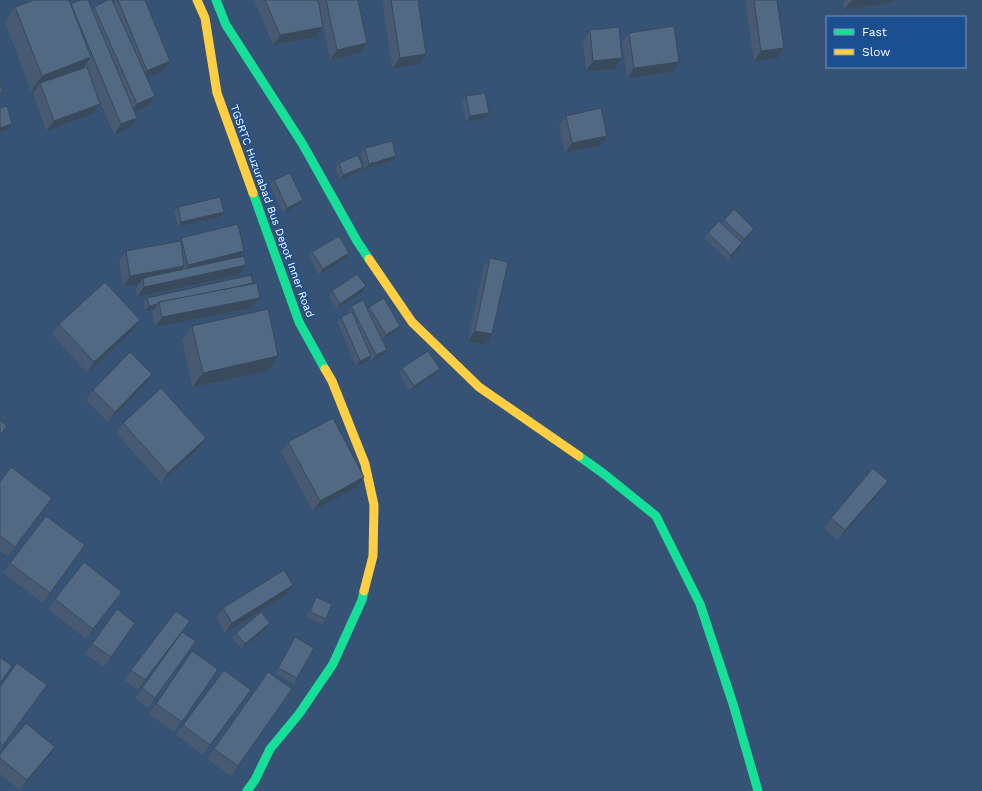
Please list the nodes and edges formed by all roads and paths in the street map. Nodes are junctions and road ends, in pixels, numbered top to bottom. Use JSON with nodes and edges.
{"nodes":[{"id":1,"x":197,"y":0,"type":"edge"},
{"id":2,"x":216,"y":0,"type":"edge"},
{"id":3,"x":247,"y":791,"type":"edge"},
{"id":4,"x":758,"y":791,"type":"edge"}],
"edges":[{"from":1,"to":3,"type":"street","name":"TGSRTC Huzurabad Bus Depot Inner Road"},
{"from":2,"to":4,"type":"street"}]}
